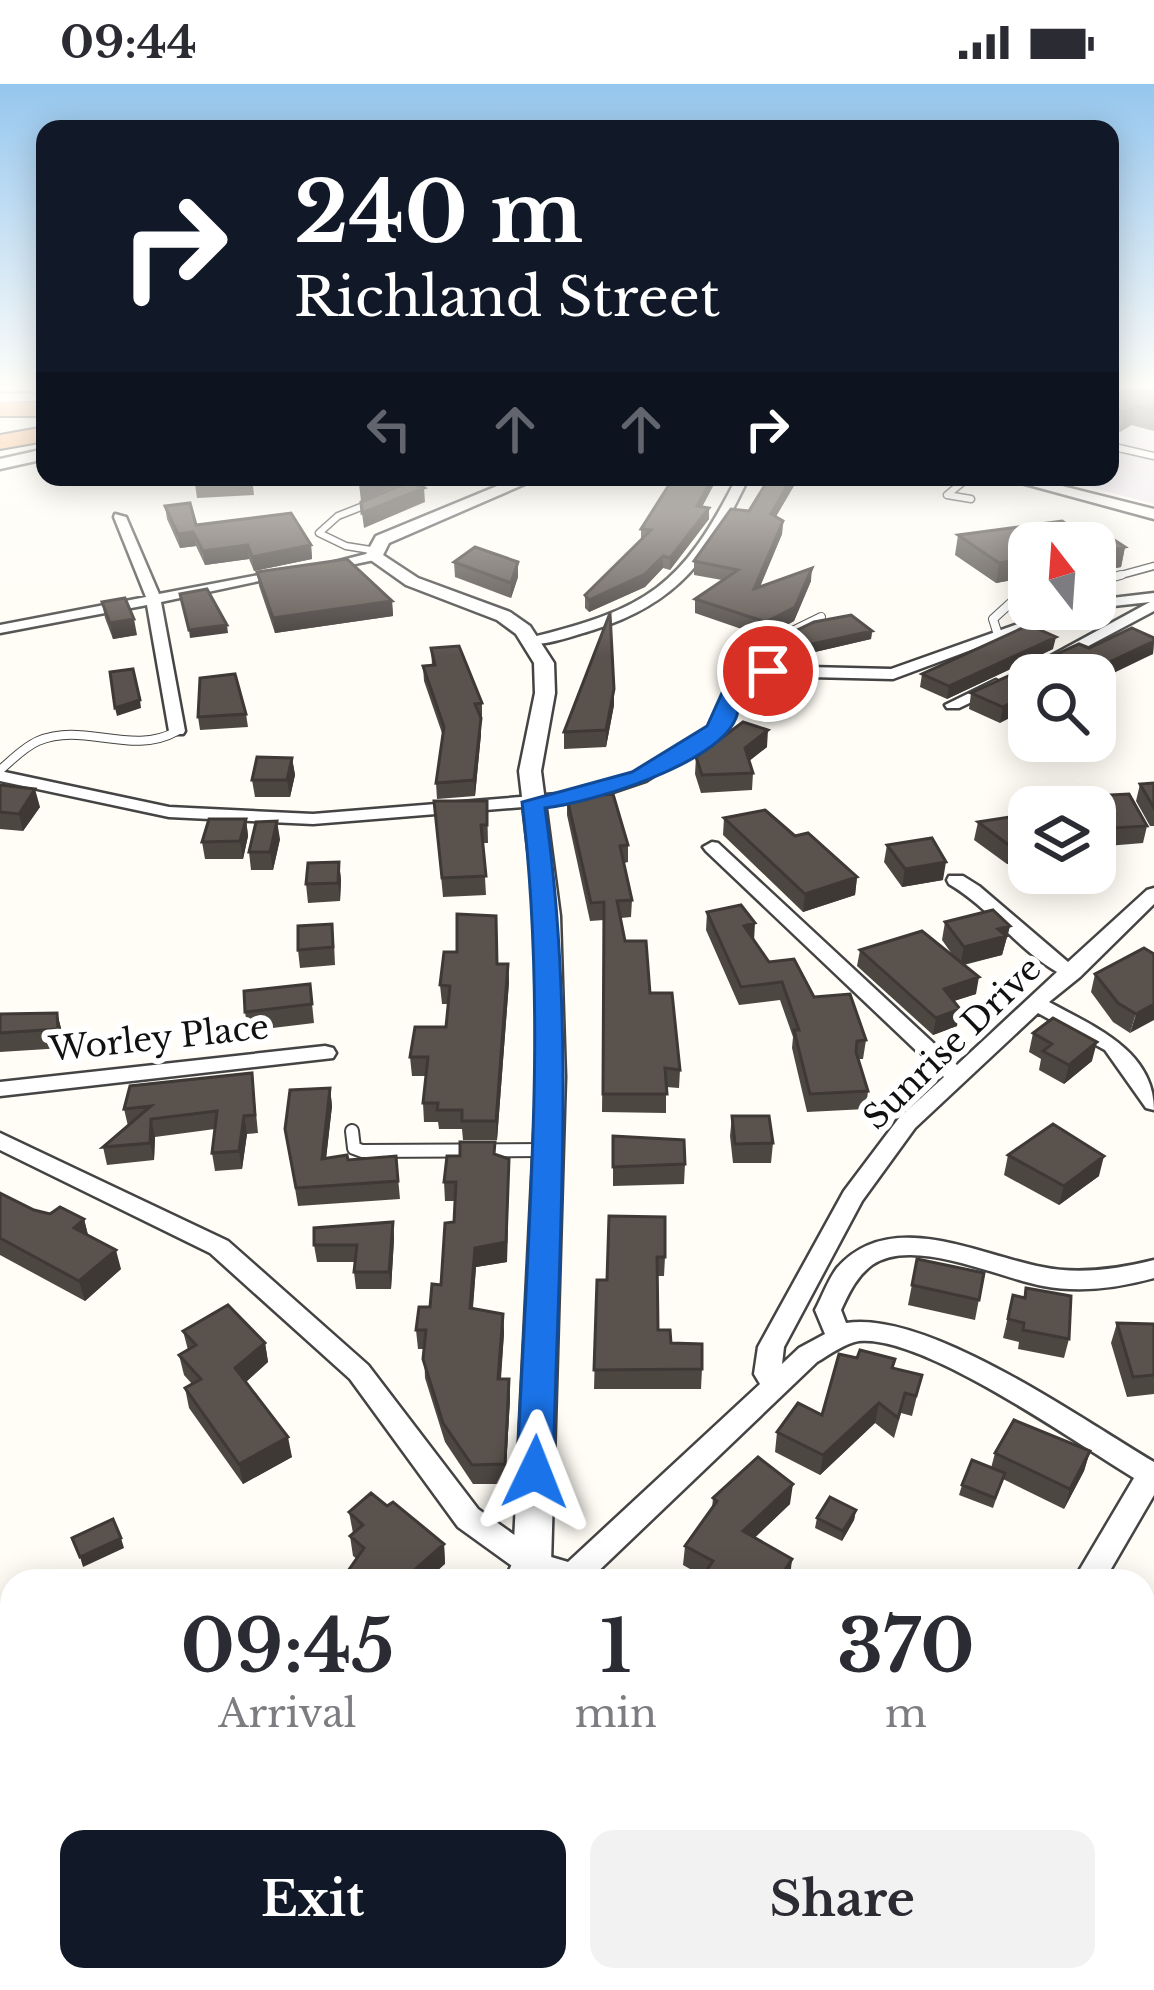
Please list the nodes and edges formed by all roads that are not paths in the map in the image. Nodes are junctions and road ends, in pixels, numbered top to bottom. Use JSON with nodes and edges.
{"nodes":[{"id":1,"x":414,"y":486,"type":"edge"},
{"id":2,"x":505,"y":486,"type":"edge"},
{"id":3,"x":737,"y":486,"type":"edge"},
{"id":4,"x":958,"y":486,"type":"edge"},
{"id":5,"x":1043,"y":486,"type":"edge"},
{"id":6,"x":971,"y":499,"type":"dead end"},
{"id":7,"x":1154,"y":514,"type":"edge"},
{"id":8,"x":120,"y":517,"type":"dead end"},
{"id":9,"x":375,"y":553,"type":"junction"},
{"id":10,"x":1154,"y":566,"type":"edge"},
{"id":11,"x":1116,"y":576,"type":"edge"},
{"id":12,"x":153,"y":597,"type":"junction"},
{"id":13,"x":1154,"y":601,"type":"edge"},
{"id":14,"x":1116,"y":603,"type":"edge"},
{"id":15,"x":1008,"y":606,"type":"edge"},
{"id":16,"x":821,"y":617,"type":"edge"},
{"id":17,"x":0,"y":629,"type":"edge"},
{"id":18,"x":1020,"y":630,"type":"edge"},
{"id":19,"x":999,"y":638,"type":"junction"},
{"id":20,"x":534,"y":641,"type":"junction"},
{"id":21,"x":1061,"y":654,"type":"edge"},
{"id":22,"x":755,"y":672,"type":"junction"},
{"id":23,"x":1008,"y":679,"type":"edge"},
{"id":24,"x":953,"y":704,"type":"dead end"},
{"id":25,"x":177,"y":731,"type":"joint"},
{"id":26,"x":0,"y":773,"type":"edge"},
{"id":27,"x":533,"y":802,"type":"junction"},
{"id":28,"x":712,"y":847,"type":"dead end"},
{"id":29,"x":956,"y":880,"type":"dead end"},
{"id":30,"x":1154,"y":894,"type":"edge"},
{"id":31,"x":1073,"y":973,"type":"junction"},
{"id":32,"x":1039,"y":1005,"type":"junction"},
{"id":33,"x":325,"y":1053,"type":"dead end"},
{"id":34,"x":956,"y":1076,"type":"junction"},
{"id":35,"x":0,"y":1089,"type":"edge"},
{"id":36,"x":1154,"y":1103,"type":"edge"},
{"id":37,"x":0,"y":1130,"type":"edge"},
{"id":38,"x":352,"y":1131,"type":"dead end"},
{"id":39,"x":1,"y":1141,"type":"edge"},
{"id":40,"x":545,"y":1150,"type":"junction"},
{"id":41,"x":1154,"y":1269,"type":"edge"},
{"id":42,"x":838,"y":1335,"type":"junction"},
{"id":43,"x":778,"y":1384,"type":"junction"},
{"id":44,"x":1152,"y":1477,"type":"edge"},
{"id":45,"x":523,"y":1569,"type":"edge"},
{"id":46,"x":527,"y":1569,"type":"edge"},
{"id":47,"x":580,"y":1569,"type":"edge"},
{"id":48,"x":1095,"y":1569,"type":"edge"}],
"edges":[{"from":1,"to":9,"type":"lane"},
{"from":2,"to":9,"type":"street"},
{"from":3,"to":20,"type":"street"},
{"from":4,"to":6,"type":"lane"},
{"from":5,"to":7,"type":"street"},
{"from":8,"to":12,"type":"street"},
{"from":9,"to":12,"type":"street"},
{"from":9,"to":20,"type":"street"},
{"from":10,"to":11,"type":"lane"},
{"from":12,"to":17,"type":"street"},
{"from":12,"to":25,"type":"street"},
{"from":13,"to":14,"type":"street"},
{"from":13,"to":21,"type":"street"},
{"from":15,"to":19,"type":"lane"},
{"from":16,"to":22,"type":"lane"},
{"from":18,"to":19,"type":"street"},
{"from":19,"to":22,"type":"street"},
{"from":20,"to":27,"type":"street"},
{"from":22,"to":27,"type":"street"},
{"from":23,"to":24,"type":"street"},
{"from":25,"to":26,"type":"lane"},
{"from":26,"to":27,"type":"street"},
{"from":27,"to":40,"type":"street"},
{"from":28,"to":34,"type":"street"},
{"from":29,"to":31,"type":"street"},
{"from":30,"to":31,"type":"street","name":"Sunrise Drive"},
{"from":31,"to":32,"type":"street","name":"Sunrise Drive"},
{"from":32,"to":34,"type":"street","name":"Sunrise Drive"},
{"from":32,"to":36,"type":"street"},
{"from":33,"to":35,"type":"street","name":"Worley Place"},
{"from":34,"to":43,"type":"street","name":"Sunrise Drive"},
{"from":37,"to":39,"type":"street"},
{"from":38,"to":40,"type":"lane"},
{"from":39,"to":45,"type":"street"},
{"from":40,"to":46,"type":"street"},
{"from":41,"to":42,"type":"street"},
{"from":42,"to":43,"type":"street"},
{"from":42,"to":44,"type":"street"},
{"from":43,"to":47,"type":"street"},
{"from":44,"to":48,"type":"street"}]}
